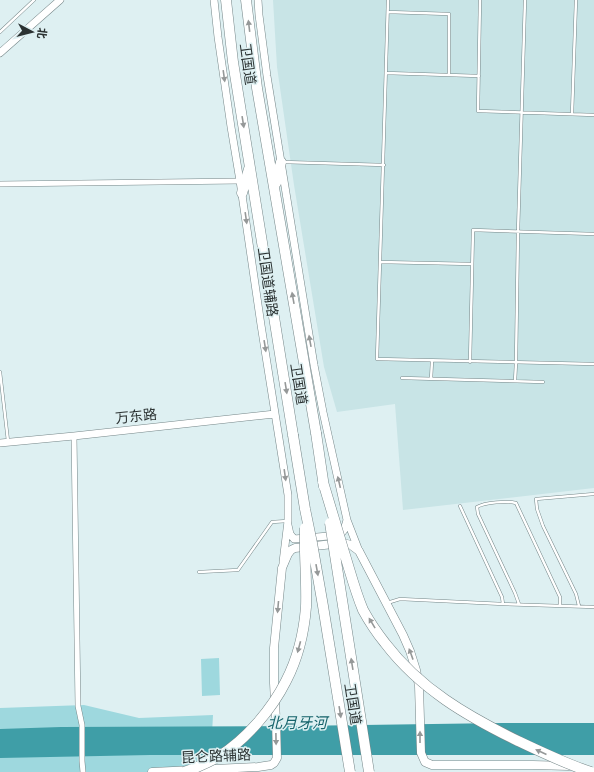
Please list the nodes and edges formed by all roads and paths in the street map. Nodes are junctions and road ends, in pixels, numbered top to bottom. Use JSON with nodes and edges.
{"nodes":[{"id":1,"x":34,"y":0,"type":"edge"},
{"id":2,"x":60,"y":0,"type":"edge"},
{"id":3,"x":214,"y":0,"type":"edge"},
{"id":4,"x":226,"y":0,"type":"edge"},
{"id":5,"x":246,"y":0,"type":"edge"},
{"id":6,"x":258,"y":0,"type":"edge"},
{"id":7,"x":388,"y":0,"type":"edge"},
{"id":8,"x":480,"y":0,"type":"edge"},
{"id":9,"x":525,"y":0,"type":"edge"},
{"id":10,"x":576,"y":0,"type":"edge"},
{"id":11,"x":388,"y":12,"type":"junction"},
{"id":12,"x":0,"y":32,"type":"edge"},
{"id":13,"x":218,"y":37,"type":"junction"},
{"id":14,"x":0,"y":53,"type":"edge"},
{"id":15,"x":233,"y":62,"type":"junction"},
{"id":16,"x":386,"y":73,"type":"junction"},
{"id":17,"x":449,"y":75,"type":"junction"},
{"id":18,"x":479,"y":76,"type":"junction"},
{"id":19,"x":522,"y":113,"type":"junction"},
{"id":20,"x":572,"y":114,"type":"junction"},
{"id":21,"x":594,"y":115,"type":"edge"},
{"id":22,"x":266,"y":145,"type":"junction"},
{"id":23,"x":280,"y":162,"type":"junction"},
{"id":24,"x":384,"y":165,"type":"junction"},
{"id":25,"x":250,"y":167,"type":"junction"},
{"id":26,"x":240,"y":181,"type":"junction"},
{"id":27,"x":0,"y":184,"type":"edge"},
{"id":28,"x":274,"y":189,"type":"junction"},
{"id":29,"x":242,"y":193,"type":"junction"},
{"id":30,"x":518,"y":232,"type":"junction"},
{"id":31,"x":594,"y":234,"type":"edge"},
{"id":32,"x":380,"y":262,"type":"junction"},
{"id":33,"x":472,"y":264,"type":"junction"},
{"id":34,"x":432,"y":361,"type":"junction"},
{"id":35,"x":470,"y":362,"type":"junction"},
{"id":36,"x":516,"y":363,"type":"junction"},
{"id":37,"x":594,"y":364,"type":"edge"},
{"id":38,"x":0,"y":372,"type":"edge"},
{"id":39,"x":402,"y":378,"type":"dead end"},
{"id":40,"x":431,"y":379,"type":"junction"},
{"id":41,"x":515,"y":381,"type":"junction"},
{"id":42,"x":544,"y":382,"type":"dead end"},
{"id":43,"x":275,"y":414,"type":"junction"},
{"id":44,"x":74,"y":436,"type":"junction"},
{"id":45,"x":8,"y":442,"type":"junction"},
{"id":46,"x":0,"y":443,"type":"edge"},
{"id":47,"x":323,"y":482,"type":"junction"},
{"id":48,"x":594,"y":494,"type":"edge"},
{"id":49,"x":460,"y":506,"type":"dead end"},
{"id":50,"x":305,"y":509,"type":"junction"},
{"id":51,"x":347,"y":520,"type":"junction"},
{"id":52,"x":288,"y":521,"type":"junction"},
{"id":53,"x":359,"y":551,"type":"junction"},
{"id":54,"x":282,"y":568,"type":"junction"},
{"id":55,"x":199,"y":572,"type":"dead end"},
{"id":56,"x":387,"y":603,"type":"junction"},
{"id":57,"x":503,"y":604,"type":"junction"},
{"id":58,"x":519,"y":604,"type":"junction"},
{"id":59,"x":560,"y":606,"type":"junction"},
{"id":60,"x":579,"y":606,"type":"junction"},
{"id":61,"x":594,"y":607,"type":"edge"},
{"id":62,"x":594,"y":767,"type":"edge"},
{"id":63,"x":536,"y":768,"type":"edge"},
{"id":64,"x":238,"y":770,"type":"edge"},
{"id":65,"x":83,"y":772,"type":"edge"},
{"id":66,"x":152,"y":772,"type":"edge"},
{"id":67,"x":184,"y":772,"type":"edge"},
{"id":68,"x":350,"y":772,"type":"edge"},
{"id":69,"x":369,"y":772,"type":"edge"},
{"id":70,"x":590,"y":772,"type":"edge"}],
"edges":[{"from":1,"to":12,"type":"lane"},
{"from":2,"to":14,"type":"main road"},
{"from":3,"to":13,"type":"main road","name":"卫国道辅路"},
{"from":4,"to":15,"type":"highway","name":"卫国道"},
{"from":22,"to":5,"type":"highway","name":"卫国道","one_way":true},
{"from":6,"to":23,"type":"main road"},
{"from":7,"to":11,"type":"lane"},
{"from":8,"to":18,"type":"lane"},
{"from":9,"to":19,"type":"lane"},
{"from":10,"to":20,"type":"lane"},
{"from":11,"to":16,"type":"lane"},
{"from":11,"to":17,"type":"lane"},
{"from":13,"to":15,"type":"main road"},
{"from":13,"to":26,"type":"main road","name":"卫国道辅路","one_way":true},
{"from":15,"to":25,"type":"highway","name":"卫国道","one_way":true},
{"from":16,"to":17,"type":"lane"},
{"from":16,"to":24,"type":"lane"},
{"from":17,"to":18,"type":"lane"},
{"from":18,"to":19,"type":"lane"},
{"from":19,"to":20,"type":"lane"},
{"from":19,"to":30,"type":"lane"},
{"from":20,"to":21,"type":"lane"},
{"from":22,"to":23,"type":"main road"},
{"from":22,"to":28,"type":"highway","name":"卫国道"},
{"from":23,"to":24,"type":"lane"},
{"from":23,"to":28,"type":"highway"},
{"from":51,"to":23,"type":"main road","one_way":true},
{"from":24,"to":32,"type":"lane"},
{"from":25,"to":29,"type":"highway"},
{"from":25,"to":50,"type":"highway","name":"卫国道","one_way":true,"bridge":true},
{"from":26,"to":27,"type":"street"},
{"from":26,"to":29,"type":"main road","name":"卫国道辅路"},
{"from":47,"to":28,"type":"highway","name":"卫国道","one_way":true,"bridge":true},
{"from":29,"to":43,"type":"main road","name":"卫国道辅路","one_way":true},
{"from":30,"to":31,"type":"lane"},
{"from":30,"to":33,"type":"lane"},
{"from":30,"to":36,"type":"lane"},
{"from":32,"to":33,"type":"lane"},
{"from":32,"to":34,"type":"lane"},
{"from":33,"to":35,"type":"lane"},
{"from":34,"to":35,"type":"lane"},
{"from":34,"to":40,"type":"lane"},
{"from":35,"to":36,"type":"lane"},
{"from":36,"to":37,"type":"lane"},
{"from":36,"to":41,"type":"lane"},
{"from":38,"to":45,"type":"lane"},
{"from":39,"to":40,"type":"lane"},
{"from":40,"to":41,"type":"lane"},
{"from":41,"to":42,"type":"lane"},
{"from":43,"to":44,"type":"main road","name":"万东路"},
{"from":43,"to":52,"type":"main road","name":"卫国道辅路","one_way":true},
{"from":44,"to":45,"type":"main road","name":"万东路"},
{"from":44,"to":65,"type":"street"},
{"from":45,"to":46,"type":"main road","name":"万东路"},
{"from":69,"to":47,"type":"highway","name":"卫国道","one_way":true,"bridge":true},
{"from":70,"to":47,"type":"highway","one_way":true,"bridge":true},
{"from":48,"to":60,"type":"lane"},
{"from":49,"to":57,"type":"lane"},
{"from":50,"to":67,"type":"highway","one_way":true,"bridge":true},
{"from":50,"to":68,"type":"highway","name":"卫国道","one_way":true,"bridge":true},
{"from":51,"to":52,"type":"main road"},
{"from":51,"to":53,"type":"main road"},
{"from":52,"to":54,"type":"main road","name":"卫国道辅路"},
{"from":52,"to":55,"type":"lane"},
{"from":53,"to":54,"type":"main road"},
{"from":53,"to":56,"type":"main road"},
{"from":54,"to":64,"type":"main road","name":"昆仑路辅路","one_way":true},
{"from":56,"to":57,"type":"lane"},
{"from":63,"to":56,"type":"main road","one_way":true},
{"from":57,"to":58,"type":"lane"},
{"from":58,"to":59,"type":"lane"},
{"from":58,"to":59,"type":"lane"},
{"from":59,"to":60,"type":"lane"},
{"from":60,"to":61,"type":"lane"},
{"from":62,"to":63,"type":"main road"},
{"from":64,"to":66,"type":"main road","name":"昆仑路辅路"}]}
